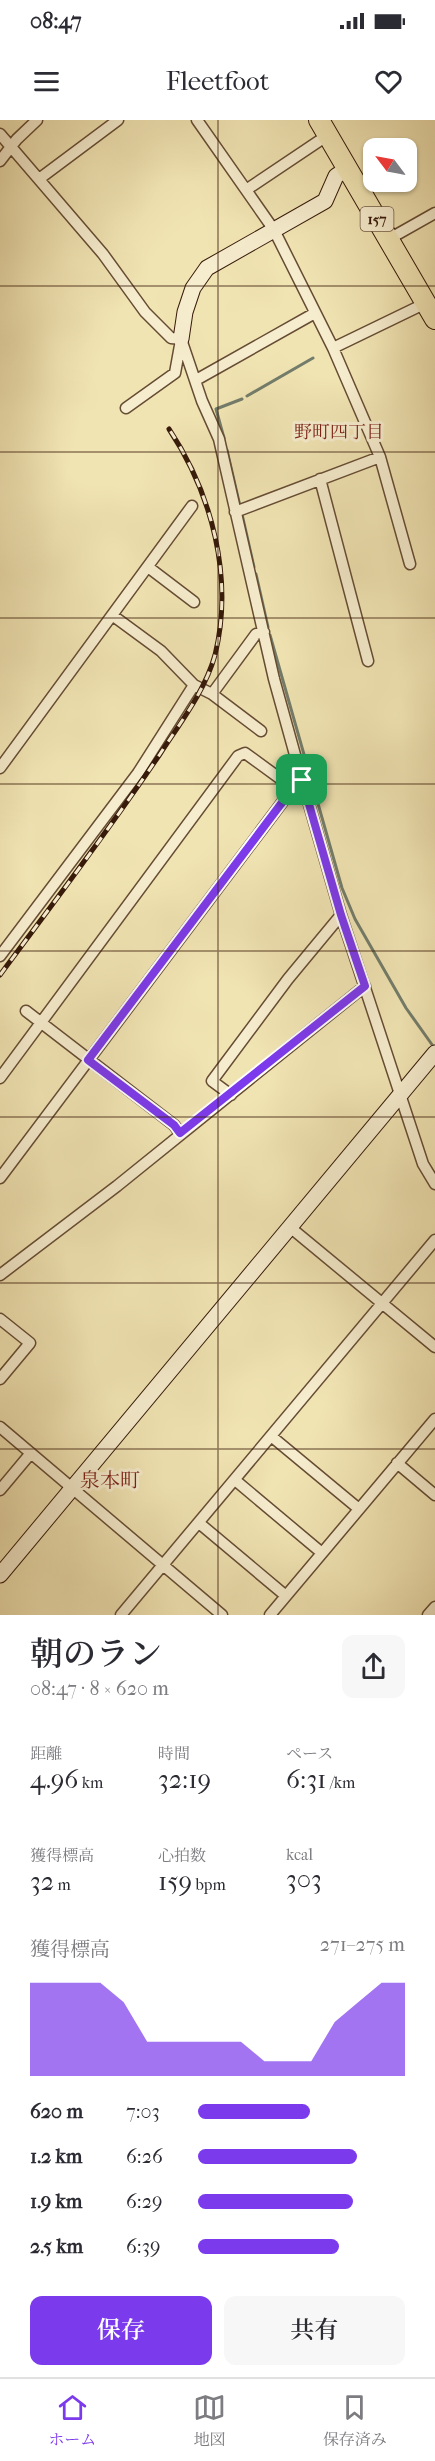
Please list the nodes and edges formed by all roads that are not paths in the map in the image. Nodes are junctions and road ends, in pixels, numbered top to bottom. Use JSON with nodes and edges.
{"nodes":[{"id":1,"x":37,"y":120,"type":"edge"},
{"id":2,"x":118,"y":120,"type":"edge"},
{"id":3,"x":196,"y":120,"type":"edge"},
{"id":4,"x":324,"y":128,"type":"edge"},
{"id":5,"x":0,"y":134,"type":"edge"},
{"id":6,"x":10,"y":148,"type":"junction"},
{"id":7,"x":0,"y":161,"type":"edge"},
{"id":8,"x":347,"y":169,"type":"junction"},
{"id":9,"x":39,"y":179,"type":"junction"},
{"id":10,"x":246,"y":190,"type":"junction"},
{"id":11,"x":435,"y":213,"type":"edge"},
{"id":12,"x":274,"y":230,"type":"junction"},
{"id":13,"x":389,"y":239,"type":"junction"},
{"id":14,"x":430,"y":311,"type":"edge"},
{"id":15,"x":315,"y":314,"type":"junction"},
{"id":16,"x":181,"y":339,"type":"junction"},
{"id":17,"x":333,"y":348,"type":"junction"},
{"id":18,"x":196,"y":380,"type":"junction"},
{"id":19,"x":126,"y":408,"type":"dead end"},
{"id":20,"x":380,"y":457,"type":"junction"},
{"id":21,"x":320,"y":479,"type":"junction"},
{"id":22,"x":192,"y":506,"type":"dead end"},
{"id":23,"x":235,"y":512,"type":"junction"},
{"id":24,"x":410,"y":564,"type":"dead end"},
{"id":25,"x":148,"y":567,"type":"junction"},
{"id":26,"x":194,"y":602,"type":"dead end"},
{"id":27,"x":112,"y":615,"type":"junction"},
{"id":28,"x":264,"y":633,"type":"junction"},
{"id":29,"x":368,"y":661,"type":"dead end"},
{"id":30,"x":194,"y":685,"type":"junction"},
{"id":31,"x":212,"y":694,"type":"junction"},
{"id":32,"x":261,"y":732,"type":"dead end"},
{"id":33,"x":0,"y":768,"type":"edge"},
{"id":34,"x":302,"y":780,"type":"junction"},
{"id":35,"x":293,"y":788,"type":"junction"},
{"id":36,"x":341,"y":915,"type":"junction"},
{"id":37,"x":0,"y":956,"type":"edge"},
{"id":38,"x":365,"y":986,"type":"junction"},
{"id":39,"x":26,"y":1011,"type":"dead end"},
{"id":40,"x":40,"y":1023,"type":"junction"},
{"id":41,"x":435,"y":1053,"type":"edge"},
{"id":42,"x":88,"y":1060,"type":"junction"},
{"id":43,"x":0,"y":1078,"type":"edge"},
{"id":44,"x":399,"y":1094,"type":"junction"},
{"id":45,"x":231,"y":1095,"type":"junction"},
{"id":46,"x":180,"y":1133,"type":"junction"},
{"id":47,"x":0,"y":1178,"type":"edge"},
{"id":48,"x":435,"y":1184,"type":"edge"},
{"id":49,"x":291,"y":1228,"type":"junction"},
{"id":50,"x":435,"y":1240,"type":"edge"},
{"id":51,"x":0,"y":1275,"type":"edge"},
{"id":52,"x":382,"y":1303,"type":"junction"},
{"id":53,"x":0,"y":1318,"type":"edge"},
{"id":54,"x":435,"y":1347,"type":"edge"},
{"id":55,"x":0,"y":1378,"type":"edge"},
{"id":56,"x":434,"y":1422,"type":"edge"},
{"id":57,"x":0,"y":1427,"type":"edge"},
{"id":58,"x":271,"y":1436,"type":"junction"},
{"id":59,"x":32,"y":1453,"type":"junction"},
{"id":60,"x":397,"y":1464,"type":"junction"},
{"id":61,"x":235,"y":1480,"type":"junction"},
{"id":62,"x":73,"y":1488,"type":"junction"},
{"id":63,"x":0,"y":1490,"type":"edge"},
{"id":64,"x":435,"y":1495,"type":"edge"},
{"id":65,"x":359,"y":1509,"type":"junction"},
{"id":66,"x":199,"y":1523,"type":"junction"},
{"id":67,"x":322,"y":1553,"type":"junction"},
{"id":68,"x":164,"y":1565,"type":"junction"},
{"id":69,"x":0,"y":1575,"type":"edge"},
{"id":70,"x":286,"y":1596,"type":"junction"},
{"id":71,"x":435,"y":1607,"type":"edge"},
{"id":72,"x":121,"y":1615,"type":"edge"},
{"id":73,"x":222,"y":1615,"type":"edge"},
{"id":74,"x":270,"y":1615,"type":"edge"},
{"id":75,"x":428,"y":1615,"type":"edge"}],
"edges":[{"from":1,"to":6,"type":"street"},
{"from":2,"to":9,"type":"street"},
{"from":3,"to":10,"type":"street"},
{"from":4,"to":8,"type":"highway","number":"157"},
{"from":4,"to":10,"type":"street"},
{"from":5,"to":6,"type":"street"},
{"from":6,"to":7,"type":"street"},
{"from":6,"to":9,"type":"street"},
{"from":8,"to":12,"type":"street"},
{"from":8,"to":13,"type":"highway","number":"157"},
{"from":9,"to":16,"type":"street"},
{"from":10,"to":12,"type":"street"},
{"from":11,"to":13,"type":"street"},
{"from":12,"to":15,"type":"street"},
{"from":12,"to":16,"type":"street"},
{"from":13,"to":14,"type":"highway","number":"157"},
{"from":14,"to":17,"type":"street"},
{"from":15,"to":17,"type":"street"},
{"from":15,"to":18,"type":"street"},
{"from":16,"to":18,"type":"street"},
{"from":16,"to":19,"type":"street"},
{"from":17,"to":20,"type":"street"},
{"from":18,"to":23,"type":"street"},
{"from":20,"to":21,"type":"street"},
{"from":20,"to":24,"type":"street"},
{"from":21,"to":23,"type":"street"},
{"from":21,"to":29,"type":"street"},
{"from":22,"to":25,"type":"street"},
{"from":23,"to":28,"type":"street"},
{"from":25,"to":26,"type":"street"},
{"from":25,"to":27,"type":"street"},
{"from":27,"to":30,"type":"street"},
{"from":27,"to":33,"type":"street"},
{"from":28,"to":31,"type":"street"},
{"from":28,"to":34,"type":"street"},
{"from":30,"to":31,"type":"street"},
{"from":30,"to":37,"type":"street"},
{"from":31,"to":32,"type":"street"},
{"from":34,"to":35,"type":"street"},
{"from":34,"to":36,"type":"street"},
{"from":35,"to":40,"type":"street"},
{"from":35,"to":42,"type":"street"},
{"from":36,"to":38,"type":"street"},
{"from":36,"to":45,"type":"street"},
{"from":38,"to":44,"type":"street"},
{"from":38,"to":45,"type":"street"},
{"from":39,"to":40,"type":"street"},
{"from":40,"to":42,"type":"street"},
{"from":40,"to":43,"type":"street"},
{"from":41,"to":44,"type":"street"},
{"from":42,"to":46,"type":"street"},
{"from":42,"to":47,"type":"street"},
{"from":44,"to":48,"type":"street"},
{"from":44,"to":49,"type":"street"},
{"from":45,"to":46,"type":"street"},
{"from":46,"to":51,"type":"street"},
{"from":49,"to":52,"type":"street"},
{"from":49,"to":62,"type":"street"},
{"from":50,"to":52,"type":"street"},
{"from":52,"to":54,"type":"street"},
{"from":52,"to":58,"type":"street"},
{"from":53,"to":55,"type":"street"},
{"from":56,"to":60,"type":"street"},
{"from":57,"to":59,"type":"street"},
{"from":58,"to":61,"type":"street"},
{"from":58,"to":65,"type":"street"},
{"from":59,"to":62,"type":"street"},
{"from":59,"to":63,"type":"street"},
{"from":60,"to":64,"type":"street"},
{"from":60,"to":65,"type":"street"},
{"from":61,"to":66,"type":"street"},
{"from":61,"to":67,"type":"street"},
{"from":62,"to":68,"type":"street"},
{"from":62,"to":69,"type":"street"},
{"from":65,"to":67,"type":"street"},
{"from":66,"to":68,"type":"street"},
{"from":66,"to":70,"type":"street"},
{"from":67,"to":70,"type":"street"},
{"from":68,"to":72,"type":"street"},
{"from":68,"to":73,"type":"street"},
{"from":70,"to":74,"type":"street"},
{"from":71,"to":75,"type":"street"}]}
